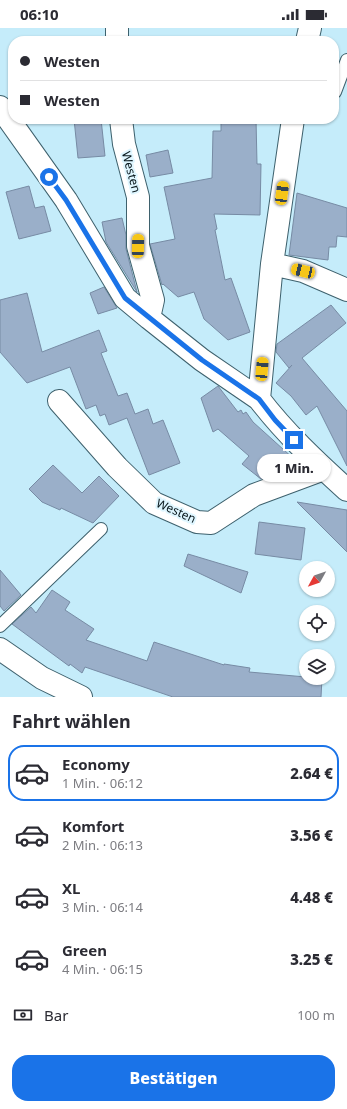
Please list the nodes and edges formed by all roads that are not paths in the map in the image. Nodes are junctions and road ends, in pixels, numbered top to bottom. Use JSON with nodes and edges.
{"nodes":[{"id":1,"x":347,"y":60,"type":"edge"},
{"id":2,"x":339,"y":81,"type":"edge"},
{"id":3,"x":0,"y":107,"type":"edge"},
{"id":4,"x":8,"y":118,"type":"edge"},
{"id":5,"x":12,"y":124,"type":"edge"},
{"id":6,"x":122,"y":124,"type":"edge"},
{"id":7,"x":292,"y":124,"type":"edge"},
{"id":8,"x":272,"y":264,"type":"junction"},
{"id":9,"x":347,"y":290,"type":"edge"},
{"id":10,"x":149,"y":318,"type":"junction"},
{"id":11,"x":259,"y":399,"type":"junction"},
{"id":12,"x":59,"y":401,"type":"dead end"},
{"id":13,"x":324,"y":469,"type":"junction"},
{"id":14,"x":347,"y":490,"type":"edge"},
{"id":15,"x":102,"y":529,"type":"dead end"},
{"id":16,"x":0,"y":626,"type":"edge"},
{"id":17,"x":0,"y":649,"type":"edge"},
{"id":18,"x":81,"y":697,"type":"edge"}],
"edges":[{"from":1,"to":2,"type":"lane"},
{"from":3,"to":4,"type":"street"},
{"from":5,"to":10,"type":"street"},
{"from":6,"to":10,"type":"street","name":"Westen"},
{"from":7,"to":8,"type":"street"},
{"from":8,"to":9,"type":"street"},
{"from":8,"to":11,"type":"street"},
{"from":10,"to":11,"type":"street"},
{"from":11,"to":13,"type":"street"},
{"from":12,"to":13,"type":"street","name":"Westen"},
{"from":13,"to":14,"type":"street"},
{"from":15,"to":16,"type":"lane"},
{"from":17,"to":18,"type":"street"}]}
